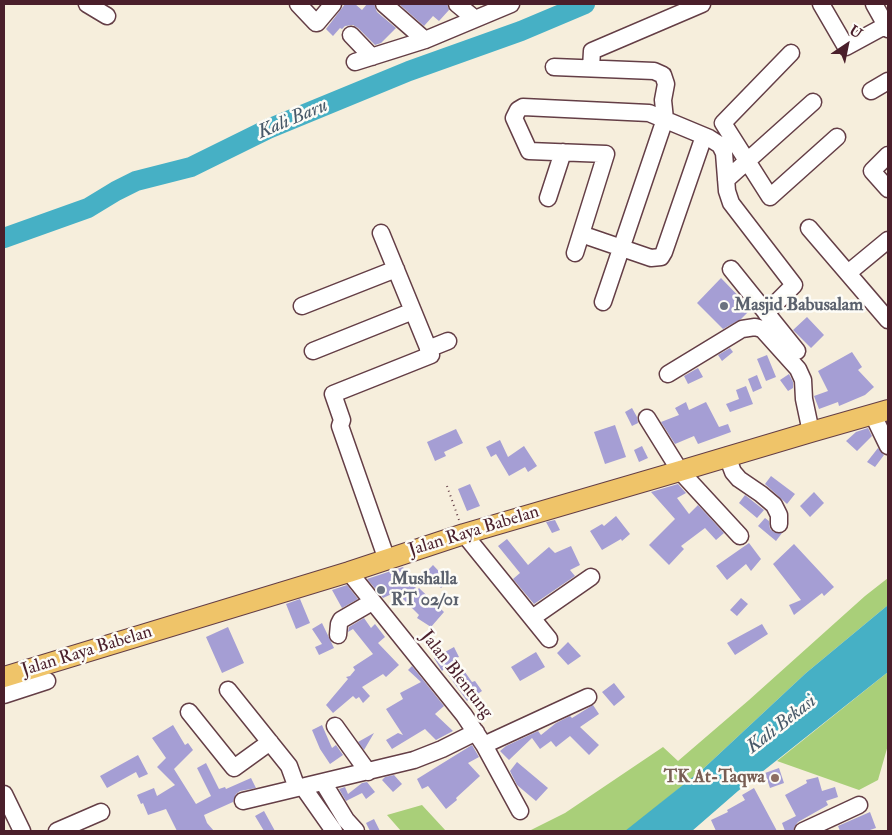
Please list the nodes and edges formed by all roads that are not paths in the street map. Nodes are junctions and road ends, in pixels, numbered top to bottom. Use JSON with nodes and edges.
{"nodes":[{"id":1,"x":88,"y":4,"type":"edge"},
{"id":2,"x":298,"y":4,"type":"edge"},
{"id":3,"x":333,"y":4,"type":"edge"},
{"id":4,"x":384,"y":4,"type":"edge"},
{"id":5,"x":457,"y":4,"type":"edge"},
{"id":6,"x":511,"y":4,"type":"edge"},
{"id":7,"x":702,"y":4,"type":"edge"},
{"id":8,"x":821,"y":4,"type":"edge"},
{"id":9,"x":874,"y":4,"type":"edge"},
{"id":10,"x":107,"y":16,"type":"dead end"},
{"id":11,"x":474,"y":18,"type":"junction"},
{"id":12,"x":888,"y":29,"type":"edge"},
{"id":13,"x":351,"y":34,"type":"dead end"},
{"id":14,"x":425,"y":40,"type":"junction"},
{"id":15,"x":791,"y":54,"type":"dead end"},
{"id":16,"x":372,"y":57,"type":"junction"},
{"id":17,"x":354,"y":62,"type":"dead end"},
{"id":18,"x":554,"y":66,"type":"dead end"},
{"id":19,"x":591,"y":68,"type":"junction"},
{"id":20,"x":888,"y":81,"type":"edge"},
{"id":21,"x":871,"y":90,"type":"dead end"},
{"id":22,"x":813,"y":102,"type":"dead end"},
{"id":23,"x":665,"y":119,"type":"junction"},
{"id":24,"x":704,"y":136,"type":"junction"},
{"id":25,"x":837,"y":137,"type":"dead end"},
{"id":26,"x":563,"y":152,"type":"junction"},
{"id":27,"x":888,"y":155,"type":"edge"},
{"id":28,"x":747,"y":162,"type":"junction"},
{"id":29,"x":726,"y":180,"type":"junction"},
{"id":30,"x":888,"y":189,"type":"edge"},
{"id":31,"x":548,"y":198,"type":"dead end"},
{"id":32,"x":808,"y":228,"type":"dead end"},
{"id":33,"x":381,"y":233,"type":"dead end"},
{"id":34,"x":581,"y":234,"type":"junction"},
{"id":35,"x":888,"y":240,"type":"edge"},
{"id":36,"x":622,"y":247,"type":"junction"},
{"id":37,"x":575,"y":253,"type":"dead end"},
{"id":38,"x":396,"y":269,"type":"junction"},
{"id":39,"x":731,"y":269,"type":"dead end"},
{"id":40,"x":848,"y":273,"type":"junction"},
{"id":41,"x":603,"y":302,"type":"dead end"},
{"id":42,"x":302,"y":306,"type":"dead end"},
{"id":43,"x":413,"y":312,"type":"junction"},
{"id":44,"x":766,"y":313,"type":"junction"},
{"id":45,"x":888,"y":320,"type":"edge"},
{"id":46,"x":448,"y":341,"type":"dead end"},
{"id":47,"x":428,"y":349,"type":"junction"},
{"id":48,"x":313,"y":352,"type":"dead end"},
{"id":49,"x":798,"y":369,"type":"junction"},
{"id":50,"x":668,"y":374,"type":"dead end"},
{"id":51,"x":881,"y":413,"type":"edge"},
{"id":52,"x":647,"y":418,"type":"dead end"},
{"id":53,"x":811,"y":432,"type":"junction"},
{"id":54,"x":888,"y":446,"type":"edge"},
{"id":55,"x":727,"y":456,"type":"junction"},
{"id":56,"x":680,"y":471,"type":"junction"},
{"id":57,"x":780,"y":524,"type":"dead end"},
{"id":58,"x":464,"y":534,"type":"junction"},
{"id":59,"x":740,"y":536,"type":"dead end"},
{"id":60,"x":387,"y":560,"type":"junction"},
{"id":61,"x":349,"y":572,"type":"junction"},
{"id":62,"x":591,"y":577,"type":"dead end"},
{"id":63,"x":372,"y":602,"type":"junction"},
{"id":64,"x":532,"y":618,"type":"junction"},
{"id":65,"x":338,"y":635,"type":"dead end"},
{"id":66,"x":549,"y":640,"type":"dead end"},
{"id":67,"x":4,"y":677,"type":"edge"},
{"id":68,"x":47,"y":681,"type":"dead end"},
{"id":69,"x":228,"y":690,"type":"dead end"},
{"id":70,"x":4,"y":695,"type":"edge"},
{"id":71,"x":588,"y":697,"type":"dead end"},
{"id":72,"x":189,"y":712,"type":"dead end"},
{"id":73,"x":335,"y":726,"type":"dead end"},
{"id":74,"x":480,"y":738,"type":"junction"},
{"id":75,"x":270,"y":742,"type":"junction"},
{"id":76,"x":368,"y":772,"type":"junction"},
{"id":77,"x":323,"y":782,"type":"junction"},
{"id":78,"x":300,"y":788,"type":"junction"},
{"id":79,"x":4,"y":794,"type":"edge"},
{"id":80,"x":244,"y":801,"type":"dead end"},
{"id":81,"x":859,"y":804,"type":"dead end"},
{"id":82,"x":520,"y":811,"type":"dead end"},
{"id":83,"x":101,"y":812,"type":"dead end"},
{"id":84,"x":18,"y":828,"type":"edge"},
{"id":85,"x":57,"y":831,"type":"edge"},
{"id":86,"x":334,"y":831,"type":"edge"},
{"id":87,"x":356,"y":831,"type":"edge"},
{"id":88,"x":803,"y":831,"type":"edge"}],
"edges":[{"from":1,"to":10,"type":"street"},
{"from":2,"to":3,"type":"street"},
{"from":4,"to":14,"type":"street"},
{"from":5,"to":11,"type":"street"},
{"from":6,"to":11,"type":"street"},
{"from":7,"to":19,"type":"street"},
{"from":8,"to":12,"type":"street"},
{"from":9,"to":12,"type":"street"},
{"from":11,"to":14,"type":"street"},
{"from":13,"to":16,"type":"street"},
{"from":14,"to":16,"type":"street"},
{"from":15,"to":28,"type":"street"},
{"from":16,"to":17,"type":"street"},
{"from":18,"to":19,"type":"street"},
{"from":19,"to":23,"type":"street"},
{"from":20,"to":21,"type":"street"},
{"from":22,"to":28,"type":"street"},
{"from":23,"to":24,"type":"street"},
{"from":23,"to":26,"type":"street"},
{"from":23,"to":36,"type":"street"},
{"from":24,"to":29,"type":"street"},
{"from":24,"to":36,"type":"street"},
{"from":25,"to":28,"type":"street"},
{"from":26,"to":31,"type":"street"},
{"from":26,"to":34,"type":"street"},
{"from":27,"to":30,"type":"street"},
{"from":28,"to":29,"type":"street"},
{"from":29,"to":44,"type":"street"},
{"from":32,"to":40,"type":"street"},
{"from":33,"to":38,"type":"street"},
{"from":34,"to":36,"type":"street"},
{"from":34,"to":37,"type":"street"},
{"from":35,"to":40,"type":"street"},
{"from":36,"to":41,"type":"street"},
{"from":38,"to":42,"type":"street"},
{"from":38,"to":43,"type":"street"},
{"from":39,"to":44,"type":"street"},
{"from":40,"to":45,"type":"street"},
{"from":43,"to":47,"type":"street"},
{"from":43,"to":48,"type":"street"},
{"from":44,"to":49,"type":"street"},
{"from":46,"to":47,"type":"street"},
{"from":47,"to":60,"type":"street"},
{"from":49,"to":50,"type":"street"},
{"from":49,"to":53,"type":"street"},
{"from":51,"to":53,"type":"main road","name":"Jalan Raya Babelan"},
{"from":51,"to":54,"type":"street"},
{"from":52,"to":56,"type":"street"},
{"from":53,"to":55,"type":"main road","name":"Jalan Raya Babelan"},
{"from":55,"to":56,"type":"main road","name":"Jalan Raya Babelan"},
{"from":55,"to":57,"type":"street"},
{"from":56,"to":58,"type":"main road","name":"Jalan Raya Babelan"},
{"from":56,"to":59,"type":"street"},
{"from":58,"to":60,"type":"main road","name":"Jalan Raya Babelan"},
{"from":58,"to":64,"type":"street"},
{"from":60,"to":61,"type":"main road","name":"Jalan Raya Babelan"},
{"from":61,"to":63,"type":"street","name":"Jalan Blentung"},
{"from":61,"to":67,"type":"main road","name":"Jalan Raya Babelan"},
{"from":62,"to":64,"type":"street"},
{"from":63,"to":65,"type":"street"},
{"from":63,"to":74,"type":"street","name":"Jalan Blentung"},
{"from":64,"to":66,"type":"street"},
{"from":68,"to":70,"type":"street"},
{"from":69,"to":75,"type":"street"},
{"from":71,"to":74,"type":"street"},
{"from":72,"to":75,"type":"street"},
{"from":73,"to":76,"type":"street"},
{"from":74,"to":76,"type":"street"},
{"from":74,"to":82,"type":"street","name":"Jalan Blentung"},
{"from":75,"to":78,"type":"street"},
{"from":76,"to":77,"type":"street"},
{"from":77,"to":78,"type":"street"},
{"from":77,"to":87,"type":"street"},
{"from":78,"to":80,"type":"street"},
{"from":78,"to":86,"type":"street"},
{"from":79,"to":84,"type":"street"},
{"from":81,"to":88,"type":"street"},
{"from":83,"to":85,"type":"street"}]}
